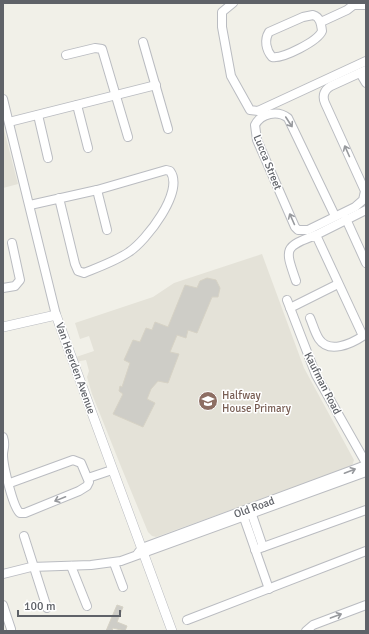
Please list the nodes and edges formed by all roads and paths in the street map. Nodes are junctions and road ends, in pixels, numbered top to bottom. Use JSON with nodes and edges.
{"nodes":[{"id":1,"x":233,"y":3,"type":"edge"},
{"id":2,"x":362,"y":6,"type":"edge"},
{"id":3,"x":321,"y":22,"type":"junction"},
{"id":4,"x":143,"y":42,"type":"dead end"},
{"id":5,"x":66,"y":55,"type":"dead end"},
{"id":6,"x":366,"y":61,"type":"edge"},
{"id":7,"x":363,"y":71,"type":"edge"},
{"id":8,"x":366,"y":83,"type":"edge"},
{"id":9,"x":156,"y":85,"type":"junction"},
{"id":10,"x":117,"y":96,"type":"junction"},
{"id":11,"x":3,"y":99,"type":"edge"},
{"id":12,"x":77,"y":105,"type":"junction"},
{"id":13,"x":38,"y":115,"type":"junction"},
{"id":14,"x":9,"y":122,"type":"junction"},
{"id":15,"x":168,"y":129,"type":"dead end"},
{"id":16,"x":128,"y":137,"type":"dead end"},
{"id":17,"x":88,"y":148,"type":"dead end"},
{"id":18,"x":48,"y":158,"type":"dead end"},
{"id":19,"x":364,"y":185,"type":"edge"},
{"id":20,"x":97,"y":190,"type":"junction"},
{"id":21,"x":59,"y":198,"type":"junction"},
{"id":22,"x":30,"y":205,"type":"junction"},
{"id":23,"x":366,"y":210,"type":"edge"},
{"id":24,"x":335,"y":216,"type":"junction"},
{"id":25,"x":346,"y":219,"type":"junction"},
{"id":26,"x":107,"y":230,"type":"dead end"},
{"id":27,"x":316,"y":235,"type":"junction"},
{"id":28,"x":12,"y":243,"type":"dead end"},
{"id":29,"x":366,"y":263,"type":"edge"},
{"id":30,"x":296,"y":280,"type":"dead end"},
{"id":31,"x":338,"y":284,"type":"junction"},
{"id":32,"x":3,"y":288,"type":"edge"},
{"id":33,"x":287,"y":300,"type":"dead end"},
{"id":34,"x":290,"y":308,"type":"junction"},
{"id":35,"x":56,"y":315,"type":"junction"},
{"id":36,"x":310,"y":318,"type":"dead end"},
{"id":37,"x":3,"y":327,"type":"edge"},
{"id":38,"x":364,"y":336,"type":"edge"},
{"id":39,"x":3,"y":437,"type":"edge"},
{"id":40,"x":3,"y":454,"type":"edge"},
{"id":41,"x":366,"y":464,"type":"edge"},
{"id":42,"x":112,"y":470,"type":"junction"},
{"id":43,"x":366,"y":472,"type":"edge"},
{"id":44,"x":88,"y":478,"type":"junction"},
{"id":45,"x":10,"y":483,"type":"junction"},
{"id":46,"x":366,"y":510,"type":"edge"},
{"id":47,"x":246,"y":513,"type":"junction"},
{"id":48,"x":24,"y":536,"type":"dead end"},
{"id":49,"x":263,"y":547,"type":"junction"},
{"id":50,"x":255,"y":550,"type":"junction"},
{"id":51,"x":366,"y":550,"type":"edge"},
{"id":52,"x":141,"y":552,"type":"junction"},
{"id":53,"x":114,"y":563,"type":"junction"},
{"id":54,"x":34,"y":566,"type":"junction"},
{"id":55,"x":71,"y":566,"type":"junction"},
{"id":56,"x":3,"y":574,"type":"edge"},
{"id":57,"x":123,"y":587,"type":"dead end"},
{"id":58,"x":269,"y":589,"type":"junction"},
{"id":59,"x":3,"y":605,"type":"edge"},
{"id":60,"x":366,"y":605,"type":"edge"},
{"id":61,"x":88,"y":606,"type":"dead end"},
{"id":62,"x":46,"y":608,"type":"dead end"},
{"id":63,"x":187,"y":620,"type":"dead end"},
{"id":64,"x":11,"y":629,"type":"dead end"},
{"id":65,"x":172,"y":631,"type":"edge"},
{"id":66,"x":306,"y":631,"type":"edge"}],
"edges":[{"from":1,"to":6,"type":"street"},
{"from":2,"to":3,"type":"street"},
{"from":3,"to":3,"type":"street"},
{"from":4,"to":9,"type":"street"},
{"from":5,"to":10,"type":"street"},
{"from":7,"to":8,"type":"street"},
{"from":19,"to":7,"type":"street","one_way":true},
{"from":9,"to":10,"type":"street"},
{"from":9,"to":15,"type":"street"},
{"from":10,"to":12,"type":"street"},
{"from":10,"to":16,"type":"street"},
{"from":11,"to":14,"type":"street","name":"Van Heerden Avenue"},
{"from":12,"to":13,"type":"street"},
{"from":12,"to":17,"type":"street"},
{"from":13,"to":14,"type":"street"},
{"from":13,"to":18,"type":"street"},
{"from":14,"to":22,"type":"street","name":"Van Heerden Avenue"},
{"from":19,"to":24,"type":"street"},
{"from":20,"to":21,"type":"street"},
{"from":20,"to":21,"type":"street"},
{"from":20,"to":26,"type":"street"},
{"from":21,"to":22,"type":"street"},
{"from":22,"to":35,"type":"street","name":"Van Heerden Avenue"},
{"from":23,"to":25,"type":"street"},
{"from":24,"to":24,"type":"street","name":"Lucca Street","one_way":true},
{"from":25,"to":27,"type":"street"},
{"from":25,"to":29,"type":"street"},
{"from":27,"to":30,"type":"street"},
{"from":27,"to":31,"type":"street"},
{"from":28,"to":32,"type":"street"},
{"from":31,"to":34,"type":"street"},
{"from":31,"to":38,"type":"street"},
{"from":33,"to":34,"type":"street","name":"Kaufman Road"},
{"from":34,"to":41,"type":"street","name":"Kaufman Road"},
{"from":35,"to":37,"type":"street"},
{"from":35,"to":42,"type":"street","name":"Van Heerden Avenue"},
{"from":36,"to":38,"type":"street"},
{"from":39,"to":40,"type":"street"},
{"from":40,"to":45,"type":"street"},
{"from":47,"to":41,"type":"street","name":"Old Road","one_way":true},
{"from":42,"to":44,"type":"street"},
{"from":42,"to":52,"type":"street","name":"Van Heerden Avenue"},
{"from":43,"to":47,"type":"street","name":"Old Road"},
{"from":44,"to":45,"type":"street"},
{"from":44,"to":45,"type":"street","one_way":true},
{"from":46,"to":49,"type":"street"},
{"from":47,"to":49,"type":"street"},
{"from":47,"to":50,"type":"street"},
{"from":47,"to":52,"type":"street","name":"Old Road"},
{"from":48,"to":54,"type":"street"},
{"from":49,"to":50,"type":"street"},
{"from":50,"to":58,"type":"street"},
{"from":51,"to":58,"type":"street"},
{"from":52,"to":53,"type":"street","name":"Old Road"},
{"from":52,"to":65,"type":"street","name":"Van Heerden Avenue"},
{"from":53,"to":55,"type":"street","name":"Old Road"},
{"from":53,"to":57,"type":"street"},
{"from":54,"to":55,"type":"street","name":"Old Road"},
{"from":54,"to":56,"type":"street","name":"Old Road"},
{"from":54,"to":62,"type":"street"},
{"from":55,"to":61,"type":"street"},
{"from":58,"to":63,"type":"street"},
{"from":59,"to":64,"type":"street"},
{"from":66,"to":60,"type":"street","one_way":true}]}
